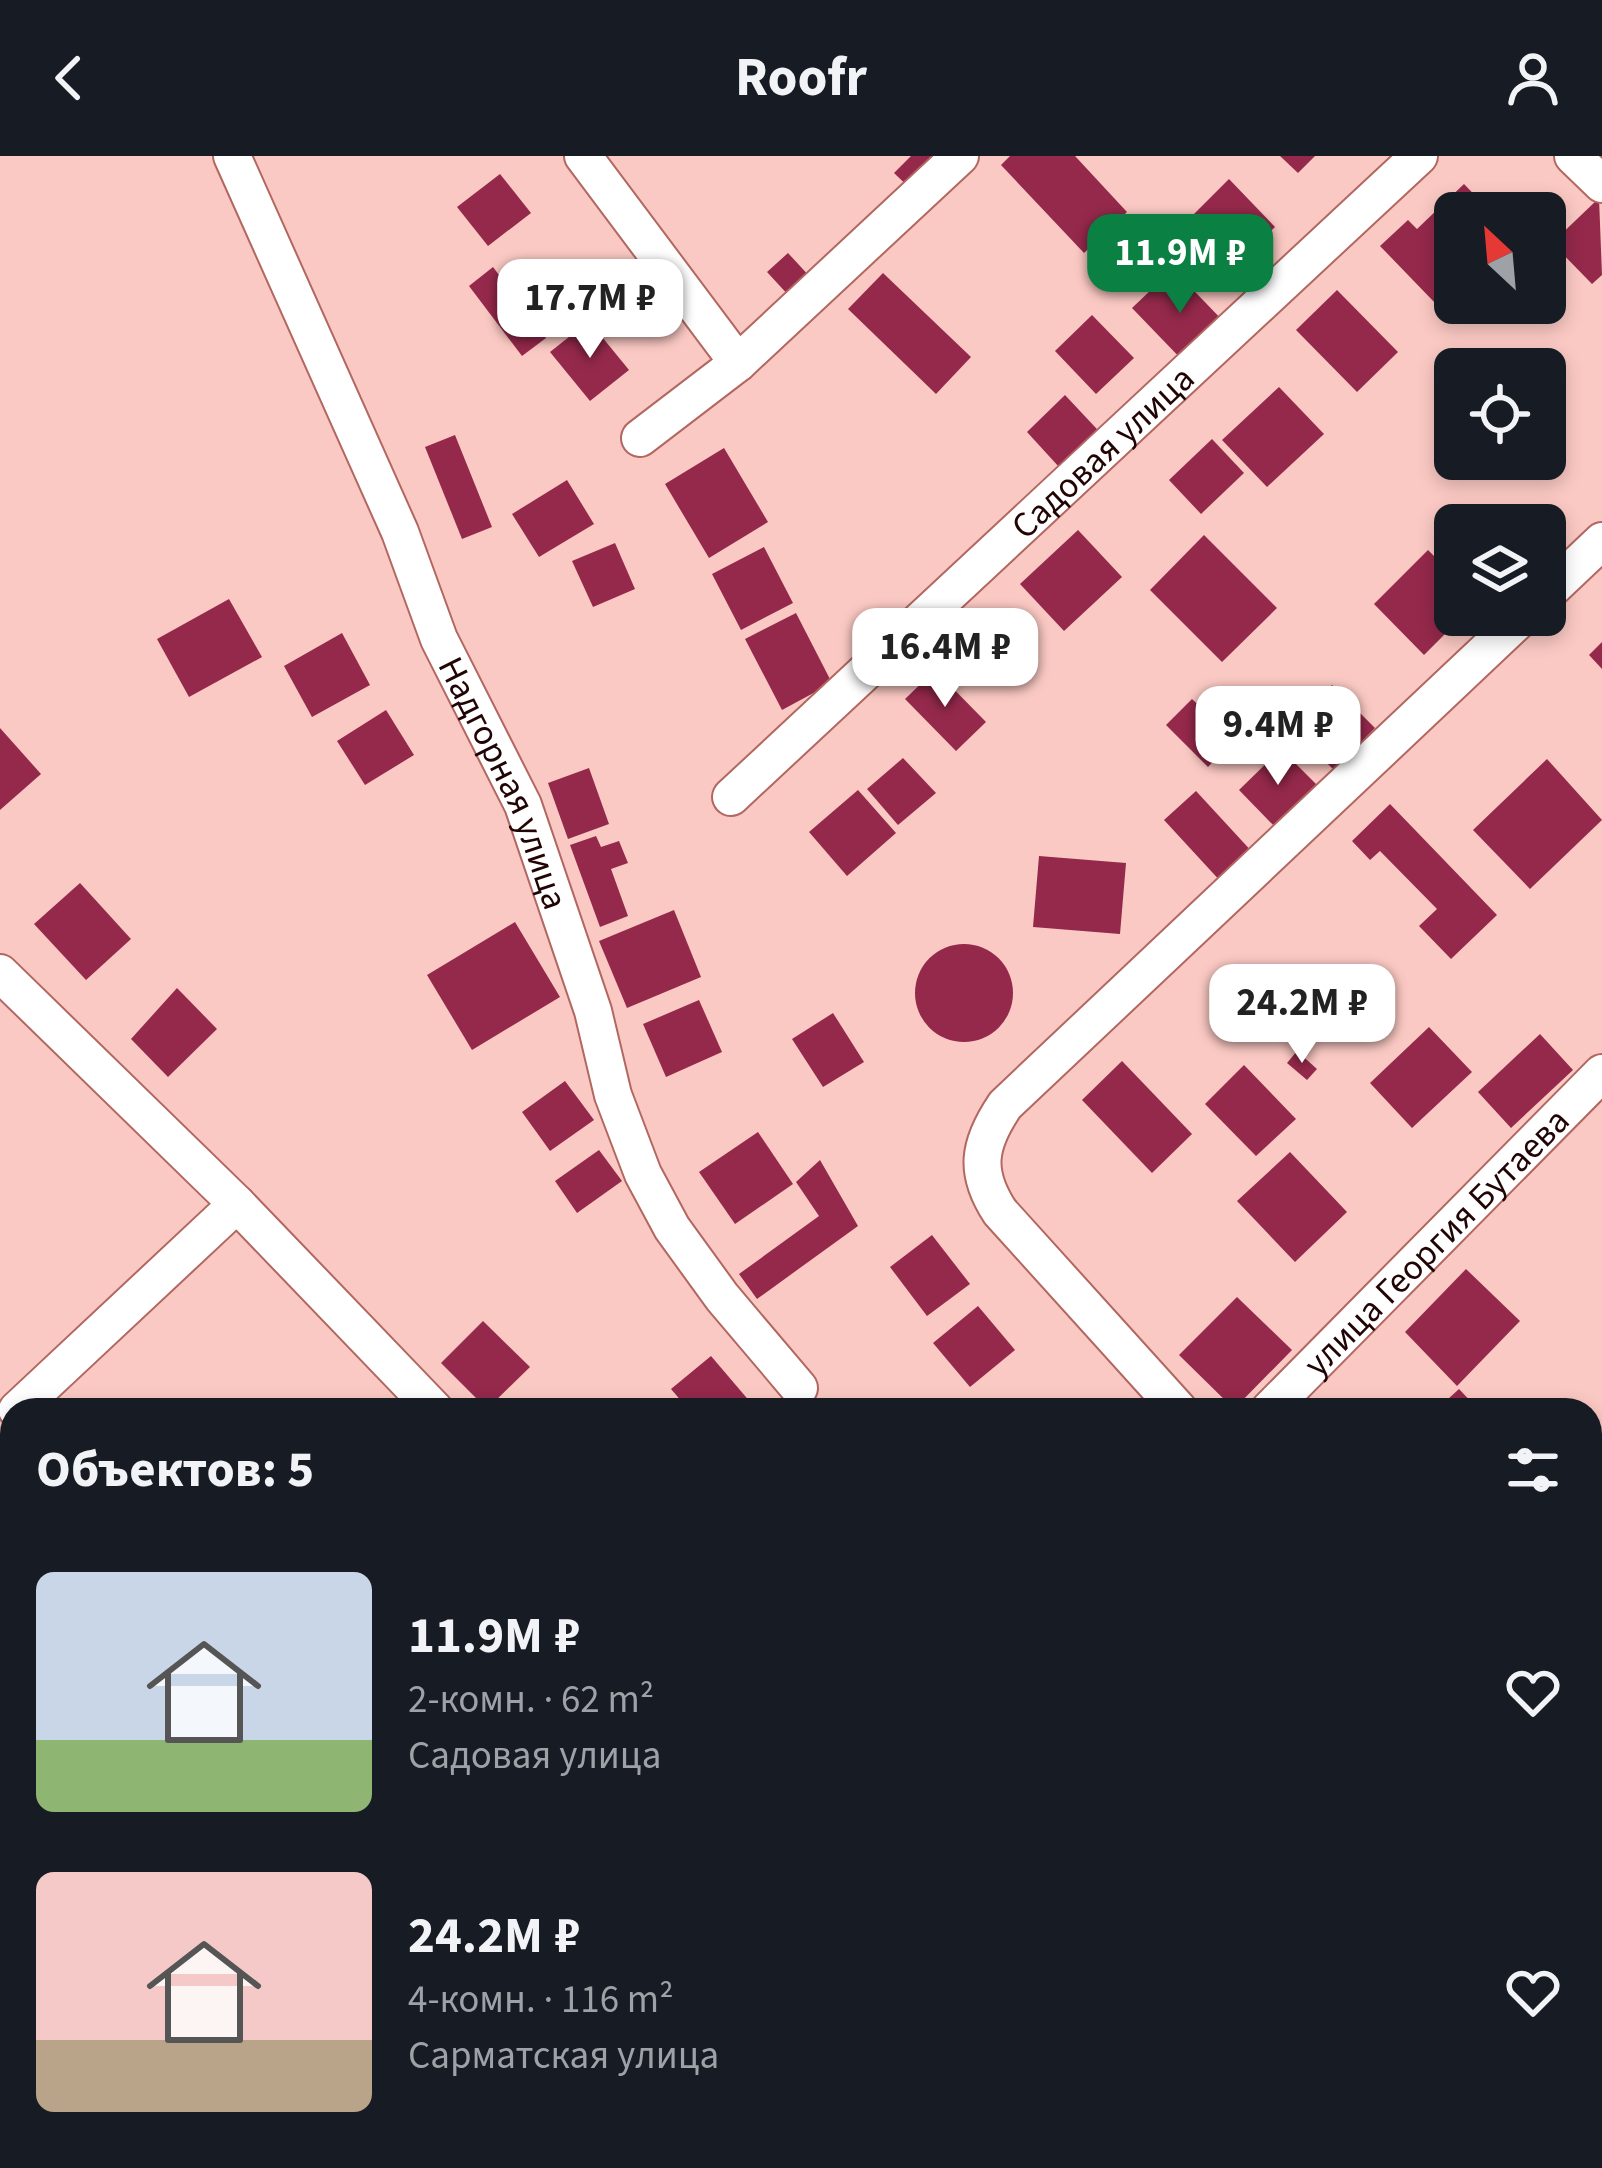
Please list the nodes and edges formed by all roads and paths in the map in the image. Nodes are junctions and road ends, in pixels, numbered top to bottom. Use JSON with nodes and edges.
{"nodes":[{"id":1,"x":232,"y":156,"type":"edge"},
{"id":2,"x":960,"y":156,"type":"edge"},
{"id":3,"x":1419,"y":156,"type":"edge"},
{"id":4,"x":1573,"y":156,"type":"edge"},
{"id":5,"x":593,"y":160,"type":"edge"},
{"id":6,"x":1602,"y":184,"type":"edge"},
{"id":7,"x":738,"y":363,"type":"junction"},
{"id":8,"x":640,"y":438,"type":"dead end"},
{"id":9,"x":1602,"y":541,"type":"edge"},
{"id":10,"x":1566,"y":575,"type":"edge"},
{"id":11,"x":1502,"y":636,"type":"edge"},
{"id":12,"x":731,"y":797,"type":"dead end"},
{"id":13,"x":0,"y":973,"type":"edge"},
{"id":14,"x":1602,"y":1073,"type":"edge"},
{"id":15,"x":237,"y":1204,"type":"junction"},
{"id":16,"x":799,"y":1388,"type":"dead end"},
{"id":17,"x":29,"y":1398,"type":"edge"},
{"id":18,"x":423,"y":1398,"type":"edge"},
{"id":19,"x":1169,"y":1398,"type":"edge"},
{"id":20,"x":1281,"y":1398,"type":"edge"}],
"edges":[{"from":1,"to":16,"type":"street","name":"Надгорная улица"},
{"from":2,"to":7,"type":"street"},
{"from":3,"to":12,"type":"street","name":"Садовая улица"},
{"from":4,"to":6,"type":"street"},
{"from":5,"to":7,"type":"street"},
{"from":7,"to":8,"type":"street"},
{"from":9,"to":10,"type":"street"},
{"from":11,"to":19,"type":"street"},
{"from":13,"to":15,"type":"street"},
{"from":14,"to":20,"type":"street","name":"улица Георгия Бутаева"},
{"from":15,"to":17,"type":"street"},
{"from":15,"to":18,"type":"street"}]}
